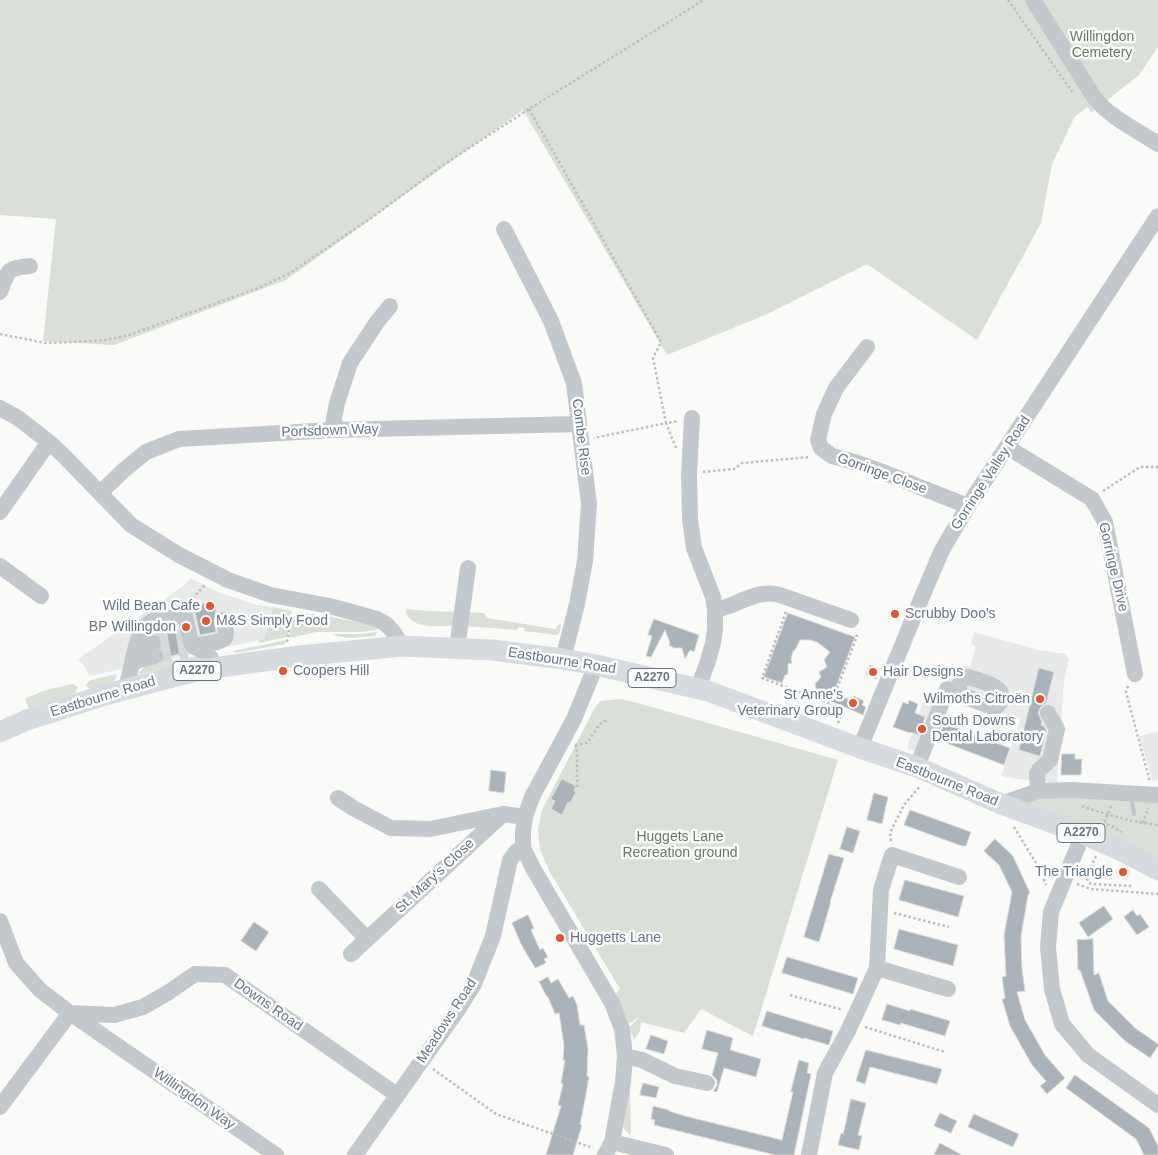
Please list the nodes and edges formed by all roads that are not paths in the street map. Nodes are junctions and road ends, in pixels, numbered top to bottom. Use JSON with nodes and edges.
{"nodes":[{"id":1,"x":1033,"y":0,"type":"edge"},
{"id":2,"x":1158,"y":144,"type":"edge"},
{"id":3,"x":1158,"y":216,"type":"edge"},
{"id":4,"x":504,"y":229,"type":"dead end"},
{"id":5,"x":30,"y":266,"type":"dead end"},
{"id":6,"x":0,"y":292,"type":"edge"},
{"id":7,"x":390,"y":306,"type":"dead end"},
{"id":8,"x":867,"y":347,"type":"dead end"},
{"id":9,"x":0,"y":408,"type":"edge"},
{"id":10,"x":692,"y":418,"type":"dead end"},
{"id":11,"x":579,"y":424,"type":"junction"},
{"id":12,"x":332,"y":430,"type":"junction"},
{"id":13,"x":49,"y":442,"type":"junction"},
{"id":14,"x":1007,"y":447,"type":"junction"},
{"id":15,"x":100,"y":493,"type":"junction"},
{"id":16,"x":968,"y":506,"type":"junction"},
{"id":17,"x":0,"y":512,"type":"edge"},
{"id":18,"x":0,"y":566,"type":"edge"},
{"id":19,"x":468,"y":568,"type":"dead end"},
{"id":20,"x":41,"y":596,"type":"dead end"},
{"id":21,"x":715,"y":610,"type":"junction"},
{"id":22,"x":224,"y":620,"type":"dead end"},
{"id":23,"x":851,"y":620,"type":"road end"},
{"id":24,"x":224,"y":638,"type":"junction"},
{"id":25,"x":191,"y":644,"type":"junction"},
{"id":26,"x":402,"y":646,"type":"junction"},
{"id":27,"x":458,"y":648,"type":"junction"},
{"id":28,"x":154,"y":650,"type":"tunnel mouth"},
{"id":29,"x":134,"y":656,"type":"junction"},
{"id":30,"x":563,"y":659,"type":"junction"},
{"id":31,"x":596,"y":665,"type":"junction"},
{"id":32,"x":222,"y":667,"type":"junction"},
{"id":33,"x":1135,"y":671,"type":"road end"},
{"id":34,"x":698,"y":688,"type":"junction"},
{"id":35,"x":126,"y":689,"type":"junction"},
{"id":36,"x":957,"y":693,"type":"dead end"},
{"id":37,"x":1048,"y":714,"type":"dead end"},
{"id":38,"x":0,"y":732,"type":"edge"},
{"id":39,"x":860,"y":748,"type":"junction"},
{"id":40,"x":924,"y":770,"type":"junction"},
{"id":41,"x":1038,"y":791,"type":"junction"},
{"id":42,"x":1156,"y":795,"type":"edge"},
{"id":43,"x":338,"y":798,"type":"dead end"},
{"id":44,"x":1001,"y":804,"type":"junction"},
{"id":45,"x":503,"y":814,"type":"junction"},
{"id":46,"x":525,"y":817,"type":"junction"},
{"id":47,"x":1083,"y":834,"type":"junction"},
{"id":48,"x":523,"y":848,"type":"junction"},
{"id":49,"x":1158,"y":870,"type":"edge"},
{"id":50,"x":959,"y":877,"type":"dead end"},
{"id":51,"x":319,"y":889,"type":"dead end"},
{"id":52,"x":0,"y":921,"type":"edge"},
{"id":53,"x":368,"y":939,"type":"junction"},
{"id":54,"x":351,"y":954,"type":"dead end"},
{"id":55,"x":877,"y":968,"type":"junction"},
{"id":56,"x":948,"y":989,"type":"dead end"},
{"id":57,"x":70,"y":1013,"type":"junction"},
{"id":58,"x":114,"y":1015,"type":"junction"},
{"id":59,"x":113,"y":1042,"type":"junction"},
{"id":60,"x":625,"y":1056,"type":"junction"},
{"id":61,"x":707,"y":1083,"type":"dead end"},
{"id":62,"x":397,"y":1095,"type":"junction"},
{"id":63,"x":1158,"y":1105,"type":"edge"},
{"id":64,"x":0,"y":1107,"type":"edge"},
{"id":65,"x":608,"y":1150,"type":"edge"},
{"id":66,"x":276,"y":1155,"type":"edge"},
{"id":67,"x":355,"y":1155,"type":"edge"},
{"id":68,"x":666,"y":1155,"type":"edge"},
{"id":69,"x":809,"y":1155,"type":"edge"}],
"edges":[{"from":1,"to":2,"type":"street"},
{"from":3,"to":14,"type":"street","name":"Gorringe Valley Road"},
{"from":4,"to":11,"type":"street","name":"Combe Rise"},
{"from":5,"to":6,"type":"street"},
{"from":7,"to":12,"type":"street"},
{"from":8,"to":16,"type":"street","name":"Gorringe Close"},
{"from":9,"to":13,"type":"street"},
{"from":10,"to":21,"type":"street"},
{"from":11,"to":12,"type":"street","name":"Portsdown Way"},
{"from":11,"to":30,"type":"street","name":"Combe Rise"},
{"from":12,"to":15,"type":"street","name":"Portsdown Way"},
{"from":13,"to":15,"type":"street"},
{"from":13,"to":17,"type":"street"},
{"from":14,"to":16,"type":"street","name":"Gorringe Valley Road"},
{"from":14,"to":33,"type":"street","name":"Gorringe Drive"},
{"from":15,"to":26,"type":"street"},
{"from":16,"to":39,"type":"street","name":"Gorringe Valley Road"},
{"from":18,"to":20,"type":"street"},
{"from":19,"to":27,"type":"street"},
{"from":21,"to":23,"type":"street"},
{"from":21,"to":34,"type":"street"},
{"from":22,"to":24,"type":"street"},
{"from":24,"to":25,"type":"street"},
{"from":24,"to":32,"type":"street"},
{"from":25,"to":29,"type":"street"},
{"from":25,"to":32,"type":"street"},
{"from":26,"to":27,"type":"main road","name":"Eastbourne Road","number":"A2270"},
{"from":26,"to":32,"type":"main road","name":"Eastbourne Road","number":"A2270"},
{"from":27,"to":30,"type":"main road","name":"Eastbourne Road","number":"A2270"},
{"from":28,"to":29,"type":"street"},
{"from":29,"to":35,"type":"street"},
{"from":30,"to":31,"type":"main road","name":"Eastbourne Road","number":"A2270"},
{"from":31,"to":34,"type":"main road","name":"Eastbourne Road","number":"A2270"},
{"from":31,"to":46,"type":"street"},
{"from":32,"to":35,"type":"main road","name":"Eastbourne Road","number":"A2270"},
{"from":34,"to":39,"type":"main road","name":"Eastbourne Road","number":"A2270"},
{"from":35,"to":38,"type":"main road","name":"Eastbourne Road","number":"A2270"},
{"from":36,"to":40,"type":"street"},
{"from":37,"to":41,"type":"street"},
{"from":39,"to":40,"type":"main road","name":"Eastbourne Road","number":"A2270"},
{"from":40,"to":44,"type":"main road","name":"Eastbourne Road","number":"A2270"},
{"from":41,"to":42,"type":"street"},
{"from":41,"to":44,"type":"street"},
{"from":43,"to":45,"type":"street"},
{"from":44,"to":47,"type":"main road","name":"Eastbourne Road","number":"A2270"},
{"from":45,"to":46,"type":"street"},
{"from":45,"to":53,"type":"street","name":"St. Mary's Close"},
{"from":46,"to":48,"type":"street"},
{"from":47,"to":49,"type":"main road","name":"Eastbourne Road","number":"A2270"},
{"from":47,"to":63,"type":"street"},
{"from":48,"to":60,"type":"street"},
{"from":48,"to":62,"type":"street","name":"Meadows Road"},
{"from":50,"to":55,"type":"street"},
{"from":51,"to":53,"type":"street"},
{"from":52,"to":57,"type":"street"},
{"from":53,"to":54,"type":"street","name":"St. Mary's Close"},
{"from":55,"to":56,"type":"street"},
{"from":55,"to":69,"type":"street"},
{"from":57,"to":58,"type":"street","name":"Downs Road"},
{"from":57,"to":59,"type":"street","name":"Willingdon Way"},
{"from":57,"to":64,"type":"street"},
{"from":58,"to":59,"type":"street"},
{"from":58,"to":62,"type":"street","name":"Downs Road"},
{"from":59,"to":66,"type":"street","name":"Willingdon Way"},
{"from":60,"to":61,"type":"street"},
{"from":60,"to":65,"type":"street"},
{"from":62,"to":67,"type":"street","name":"Meadows Road"},
{"from":65,"to":68,"type":"street"}]}
